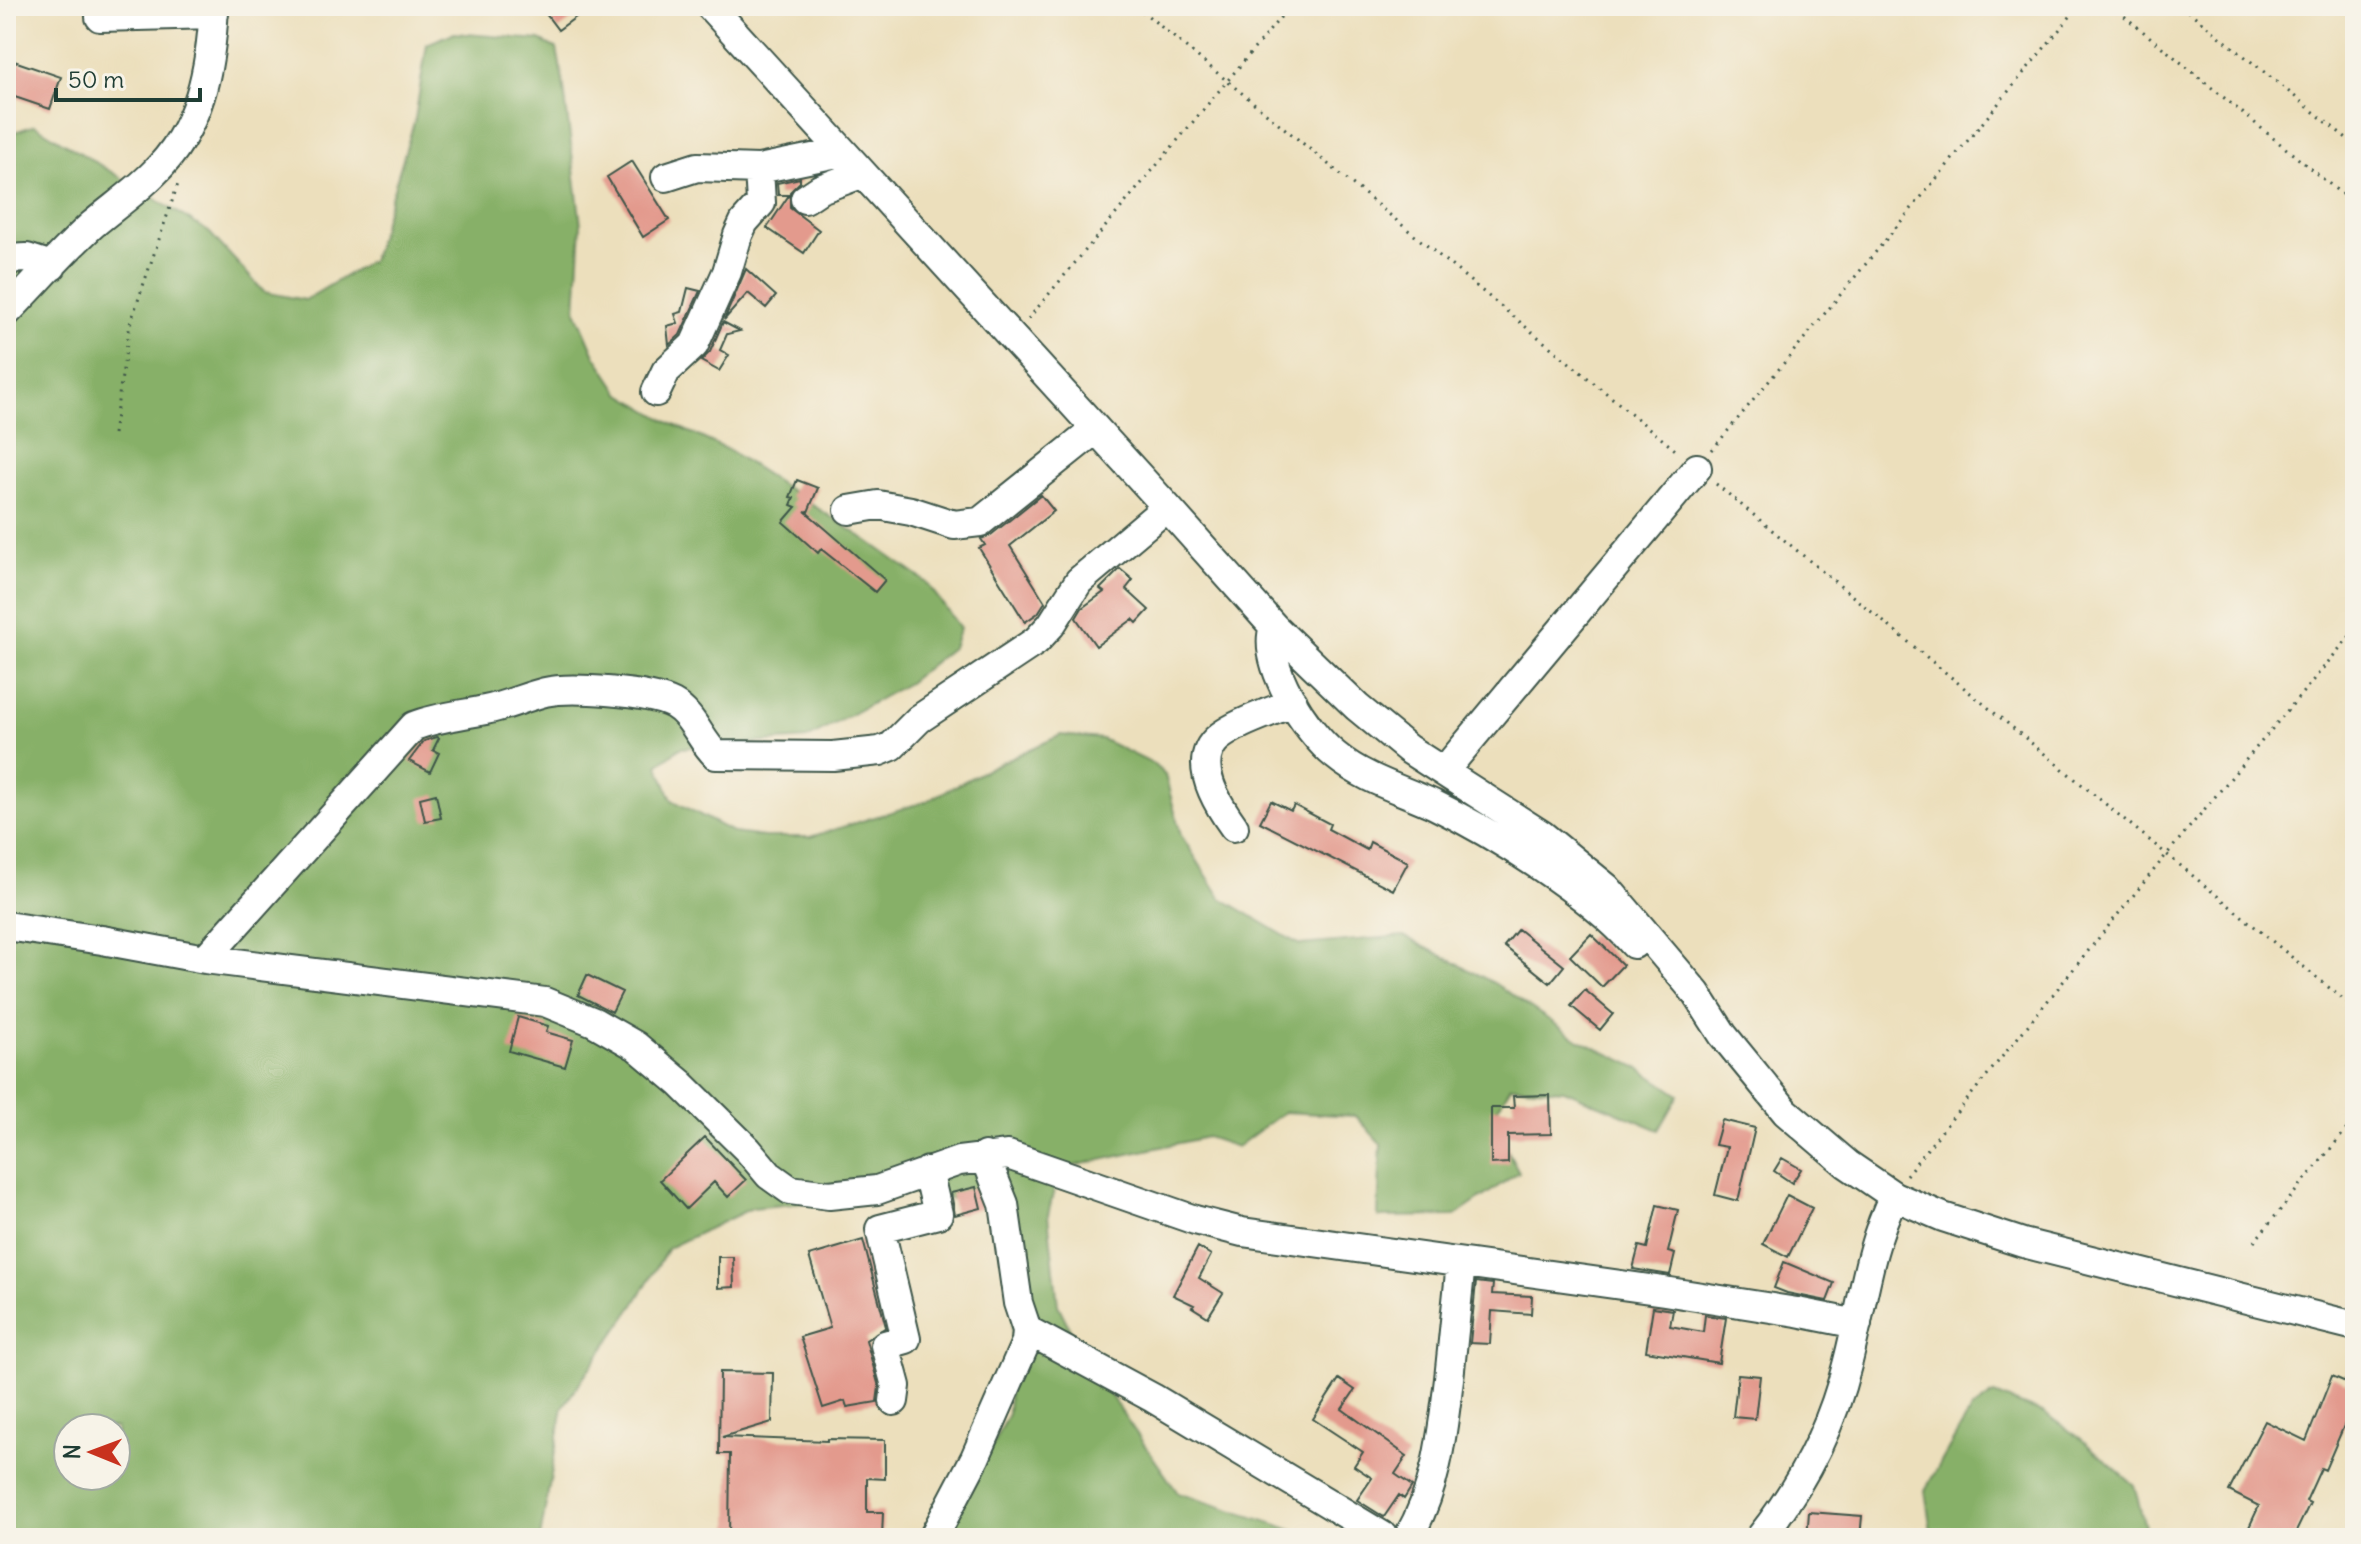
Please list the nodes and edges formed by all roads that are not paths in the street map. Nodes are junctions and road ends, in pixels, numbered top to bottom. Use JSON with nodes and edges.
{"nodes":[{"id":1,"x":710,"y":6,"type":"edge"},
{"id":2,"x":214,"y":10,"type":"edge"},
{"id":3,"x":100,"y":17,"type":"dead end"},
{"id":4,"x":842,"y":152,"type":"junction"},
{"id":5,"x":759,"y":169,"type":"junction"},
{"id":6,"x":861,"y":174,"type":"junction"},
{"id":7,"x":666,"y":177,"type":"dead end"},
{"id":8,"x":805,"y":199,"type":"dead end"},
{"id":9,"x":6,"y":259,"type":"edge"},
{"id":10,"x":52,"y":266,"type":"junction"},
{"id":11,"x":6,"y":313,"type":"edge"},
{"id":12,"x":656,"y":392,"type":"dead end"},
{"id":13,"x":1096,"y":429,"type":"junction"},
{"id":14,"x":1697,"y":468,"type":"road end"},
{"id":15,"x":1167,"y":507,"type":"junction"},
{"id":16,"x":849,"y":510,"type":"dead end"},
{"id":17,"x":1274,"y":627,"type":"junction"},
{"id":18,"x":1293,"y":702,"type":"junction"},
{"id":19,"x":1444,"y":771,"type":"junction"},
{"id":20,"x":1234,"y":827,"type":"dead end"},
{"id":21,"x":6,"y":926,"type":"edge"},
{"id":22,"x":205,"y":959,"type":"junction"},
{"id":23,"x":985,"y":1156,"type":"junction"},
{"id":24,"x":928,"y":1171,"type":"junction"},
{"id":25,"x":1856,"y":1194,"type":"dead end"},
{"id":26,"x":1894,"y":1196,"type":"junction"},
{"id":27,"x":1461,"y":1263,"type":"junction"},
{"id":28,"x":1857,"y":1324,"type":"junction"},
{"id":29,"x":2355,"y":1326,"type":"edge"},
{"id":30,"x":1027,"y":1330,"type":"junction"},
{"id":31,"x":894,"y":1401,"type":"dead end"},
{"id":32,"x":933,"y":1538,"type":"edge"},
{"id":33,"x":1386,"y":1538,"type":"edge"},
{"id":34,"x":1408,"y":1538,"type":"edge"},
{"id":35,"x":1760,"y":1538,"type":"edge"}],
"edges":[{"from":1,"to":4,"type":"street"},
{"from":2,"to":3,"type":"street"},
{"from":2,"to":10,"type":"street"},
{"from":4,"to":5,"type":"street"},
{"from":4,"to":6,"type":"street"},
{"from":5,"to":7,"type":"street"},
{"from":5,"to":12,"type":"street"},
{"from":6,"to":8,"type":"street"},
{"from":6,"to":13,"type":"street"},
{"from":9,"to":10,"type":"street"},
{"from":10,"to":11,"type":"street"},
{"from":13,"to":15,"type":"street"},
{"from":13,"to":16,"type":"street"},
{"from":14,"to":19,"type":"street"},
{"from":15,"to":17,"type":"street"},
{"from":15,"to":22,"type":"street"},
{"from":17,"to":18,"type":"street"},
{"from":17,"to":19,"type":"street"},
{"from":18,"to":20,"type":"street"},
{"from":18,"to":25,"type":"street"},
{"from":19,"to":26,"type":"street"},
{"from":21,"to":22,"type":"street"},
{"from":22,"to":24,"type":"street"},
{"from":23,"to":24,"type":"street"},
{"from":23,"to":27,"type":"street"},
{"from":23,"to":30,"type":"street"},
{"from":24,"to":31,"type":"street"},
{"from":26,"to":28,"type":"street"},
{"from":26,"to":29,"type":"street"},
{"from":27,"to":28,"type":"street"},
{"from":27,"to":34,"type":"street"},
{"from":28,"to":35,"type":"street"},
{"from":30,"to":32,"type":"street"},
{"from":30,"to":33,"type":"street"}]}
